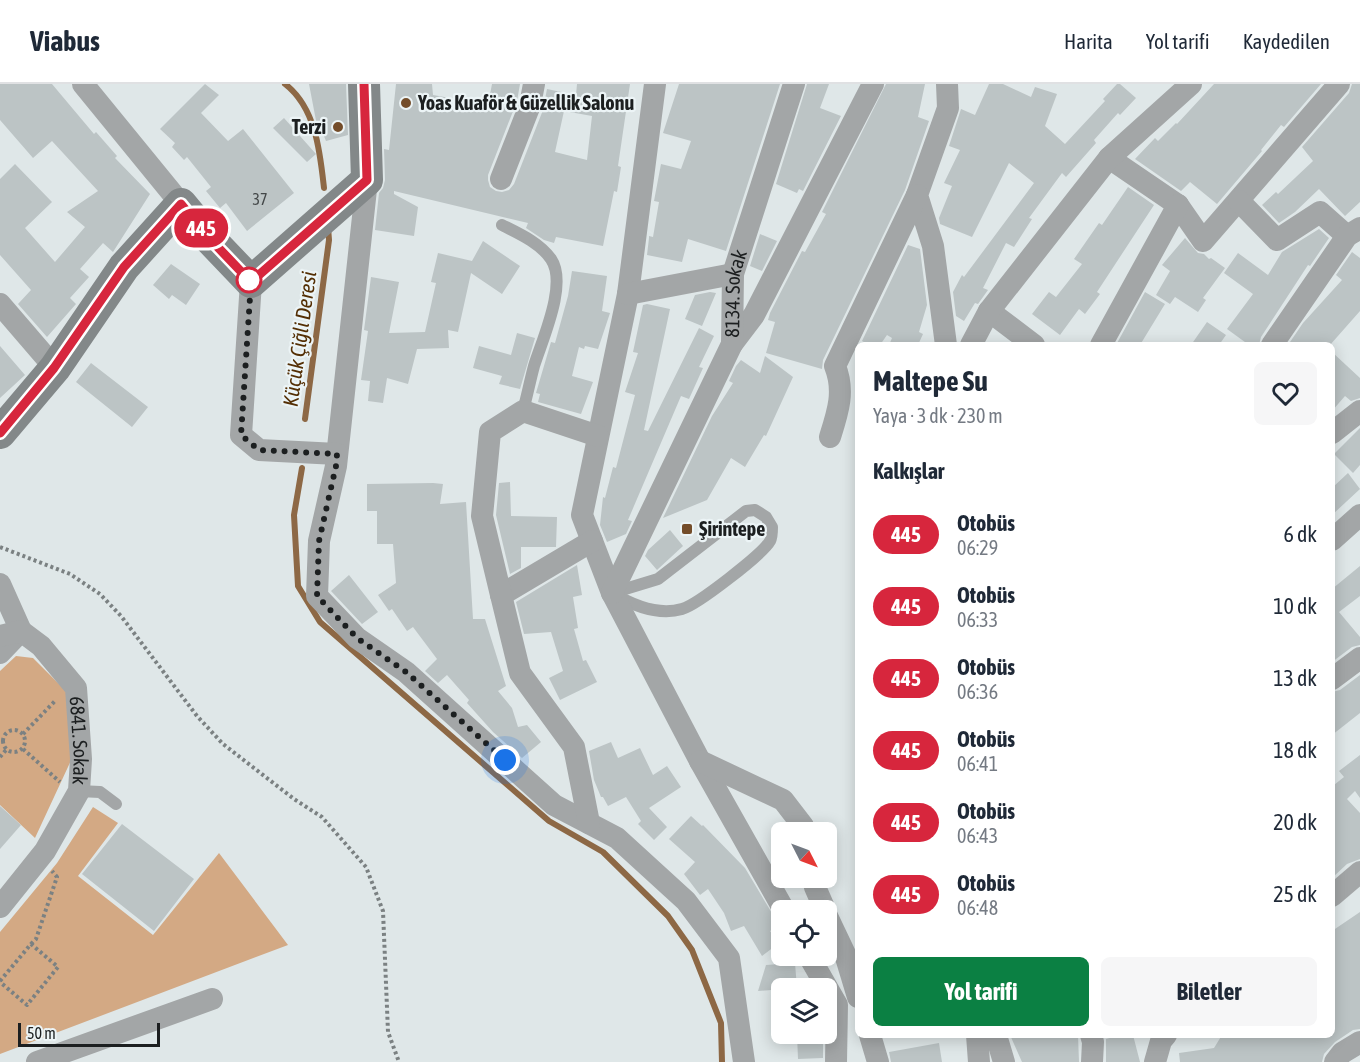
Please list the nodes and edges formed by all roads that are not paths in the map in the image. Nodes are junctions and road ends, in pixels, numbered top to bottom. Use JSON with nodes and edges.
{"nodes":[{"id":1,"x":83,"y":84,"type":"edge"},
{"id":2,"x":364,"y":84,"type":"edge"},
{"id":3,"x":534,"y":84,"type":"edge"},
{"id":4,"x":655,"y":84,"type":"edge"},
{"id":5,"x":794,"y":84,"type":"edge"},
{"id":6,"x":873,"y":84,"type":"edge"},
{"id":7,"x":947,"y":84,"type":"edge"},
{"id":8,"x":963,"y":84,"type":"edge"},
{"id":9,"x":1339,"y":84,"type":"edge"},
{"id":10,"x":1175,"y":89,"type":"edge"},
{"id":11,"x":948,"y":108,"type":"junction"},
{"id":12,"x":1109,"y":158,"type":"junction"},
{"id":13,"x":501,"y":179,"type":"dead end"},
{"id":14,"x":367,"y":180,"type":"junction"},
{"id":15,"x":916,"y":195,"type":"junction"},
{"id":16,"x":1239,"y":201,"type":"junction"},
{"id":17,"x":181,"y":204,"type":"junction"},
{"id":18,"x":1178,"y":205,"type":"junction"},
{"id":19,"x":502,"y":225,"type":"dead end"},
{"id":20,"x":1354,"y":232,"type":"edge"},
{"id":21,"x":733,"y":274,"type":"junction"},
{"id":22,"x":251,"y":282,"type":"junction"},
{"id":23,"x":628,"y":294,"type":"junction"},
{"id":24,"x":0,"y":304,"type":"edge"},
{"id":25,"x":989,"y":311,"type":"junction"},
{"id":26,"x":946,"y":342,"type":"edge"},
{"id":27,"x":973,"y":342,"type":"edge"},
{"id":28,"x":1030,"y":342,"type":"edge"},
{"id":29,"x":1103,"y":342,"type":"edge"},
{"id":30,"x":1274,"y":342,"type":"edge"},
{"id":31,"x":732,"y":344,"type":"junction"},
{"id":32,"x":54,"y":368,"type":"junction"},
{"id":33,"x":523,"y":411,"type":"junction"},
{"id":34,"x":1360,"y":411,"type":"edge"},
{"id":35,"x":1335,"y":431,"type":"edge"},
{"id":36,"x":0,"y":433,"type":"edge"},
{"id":37,"x":598,"y":436,"type":"junction"},
{"id":38,"x":830,"y":436,"type":"dead end"},
{"id":39,"x":337,"y":454,"type":"junction"},
{"id":40,"x":1360,"y":515,"type":"edge"},
{"id":41,"x":1335,"y":537,"type":"edge"},
{"id":42,"x":592,"y":541,"type":"junction"},
{"id":43,"x":0,"y":584,"type":"edge"},
{"id":44,"x":612,"y":593,"type":"junction"},
{"id":45,"x":501,"y":595,"type":"junction"},
{"id":46,"x":10,"y":634,"type":"edge"},
{"id":47,"x":0,"y":653,"type":"edge"},
{"id":48,"x":1360,"y":658,"type":"edge"},
{"id":49,"x":1335,"y":677,"type":"edge"},
{"id":50,"x":700,"y":761,"type":"junction"},
{"id":51,"x":77,"y":793,"type":"junction"},
{"id":52,"x":116,"y":804,"type":"dead end"},
{"id":53,"x":800,"y":822,"type":"edge"},
{"id":54,"x":589,"y":823,"type":"junction"},
{"id":55,"x":1360,"y":872,"type":"edge"},
{"id":56,"x":1335,"y":893,"type":"edge"},
{"id":57,"x":778,"y":900,"type":"edge"},
{"id":58,"x":0,"y":907,"type":"edge"},
{"id":59,"x":837,"y":936,"type":"edge"},
{"id":60,"x":815,"y":966,"type":"edge"},
{"id":61,"x":855,"y":987,"type":"edge"},
{"id":62,"x":212,"y":999,"type":"dead end"},
{"id":63,"x":871,"y":1038,"type":"edge"},
{"id":64,"x":977,"y":1038,"type":"edge"},
{"id":65,"x":997,"y":1038,"type":"edge"},
{"id":66,"x":1092,"y":1038,"type":"edge"},
{"id":67,"x":1360,"y":1042,"type":"edge"},
{"id":68,"x":37,"y":1062,"type":"edge"},
{"id":69,"x":744,"y":1062,"type":"edge"},
{"id":70,"x":836,"y":1062,"type":"edge"},
{"id":71,"x":878,"y":1062,"type":"edge"},
{"id":72,"x":979,"y":1062,"type":"edge"},
{"id":73,"x":1004,"y":1062,"type":"edge"},
{"id":74,"x":1092,"y":1062,"type":"edge"},
{"id":75,"x":1335,"y":1062,"type":"edge"}],
"edges":[{"from":1,"to":17,"type":"street"},
{"from":2,"to":14,"type":"street"},
{"from":3,"to":13,"type":"street"},
{"from":4,"to":23,"type":"street"},
{"from":5,"to":21,"type":"street","name":"8134. Sokak"},
{"from":6,"to":31,"type":"street"},
{"from":7,"to":11,"type":"street"},
{"from":8,"to":11,"type":"street"},
{"from":9,"to":16,"type":"street"},
{"from":10,"to":12,"type":"street"},
{"from":11,"to":15,"type":"street"},
{"from":12,"to":18,"type":"street"},
{"from":12,"to":25,"type":"street"},
{"from":14,"to":22,"type":"street"},
{"from":14,"to":39,"type":"street"},
{"from":15,"to":26,"type":"street"},
{"from":15,"to":38,"type":"street"},
{"from":16,"to":18,"type":"street"},
{"from":16,"to":20,"type":"street"},
{"from":17,"to":22,"type":"street"},
{"from":17,"to":32,"type":"street"},
{"from":18,"to":29,"type":"street"},
{"from":19,"to":33,"type":"lane"},
{"from":20,"to":30,"type":"street"},
{"from":21,"to":23,"type":"street"},
{"from":21,"to":31,"type":"street","name":"8134. Sokak"},
{"from":22,"to":39,"type":"street"},
{"from":23,"to":37,"type":"street"},
{"from":24,"to":32,"type":"street"},
{"from":25,"to":27,"type":"street"},
{"from":25,"to":28,"type":"street"},
{"from":31,"to":44,"type":"street","name":"8134. Sokak"},
{"from":32,"to":36,"type":"street"},
{"from":33,"to":37,"type":"street"},
{"from":33,"to":45,"type":"street"},
{"from":34,"to":35,"type":"street"},
{"from":37,"to":42,"type":"street"},
{"from":39,"to":54,"type":"street"},
{"from":40,"to":41,"type":"street"},
{"from":42,"to":44,"type":"street"},
{"from":42,"to":45,"type":"street"},
{"from":43,"to":46,"type":"street"},
{"from":44,"to":44,"type":"lane"},
{"from":44,"to":50,"type":"street"},
{"from":45,"to":54,"type":"street"},
{"from":46,"to":47,"type":"street"},
{"from":46,"to":51,"type":"street","name":"6841. Sokak"},
{"from":48,"to":49,"type":"street"},
{"from":50,"to":53,"type":"street"},
{"from":50,"to":57,"type":"street"},
{"from":51,"to":52,"type":"lane"},
{"from":51,"to":58,"type":"street","name":"6841. Sokak"},
{"from":54,"to":69,"type":"street"},
{"from":55,"to":56,"type":"street"},
{"from":59,"to":61,"type":"street"},
{"from":60,"to":70,"type":"street"},
{"from":62,"to":68,"type":"street"},
{"from":63,"to":71,"type":"street"},
{"from":64,"to":72,"type":"street"},
{"from":65,"to":73,"type":"street"},
{"from":66,"to":74,"type":"street"},
{"from":67,"to":75,"type":"street"}]}
